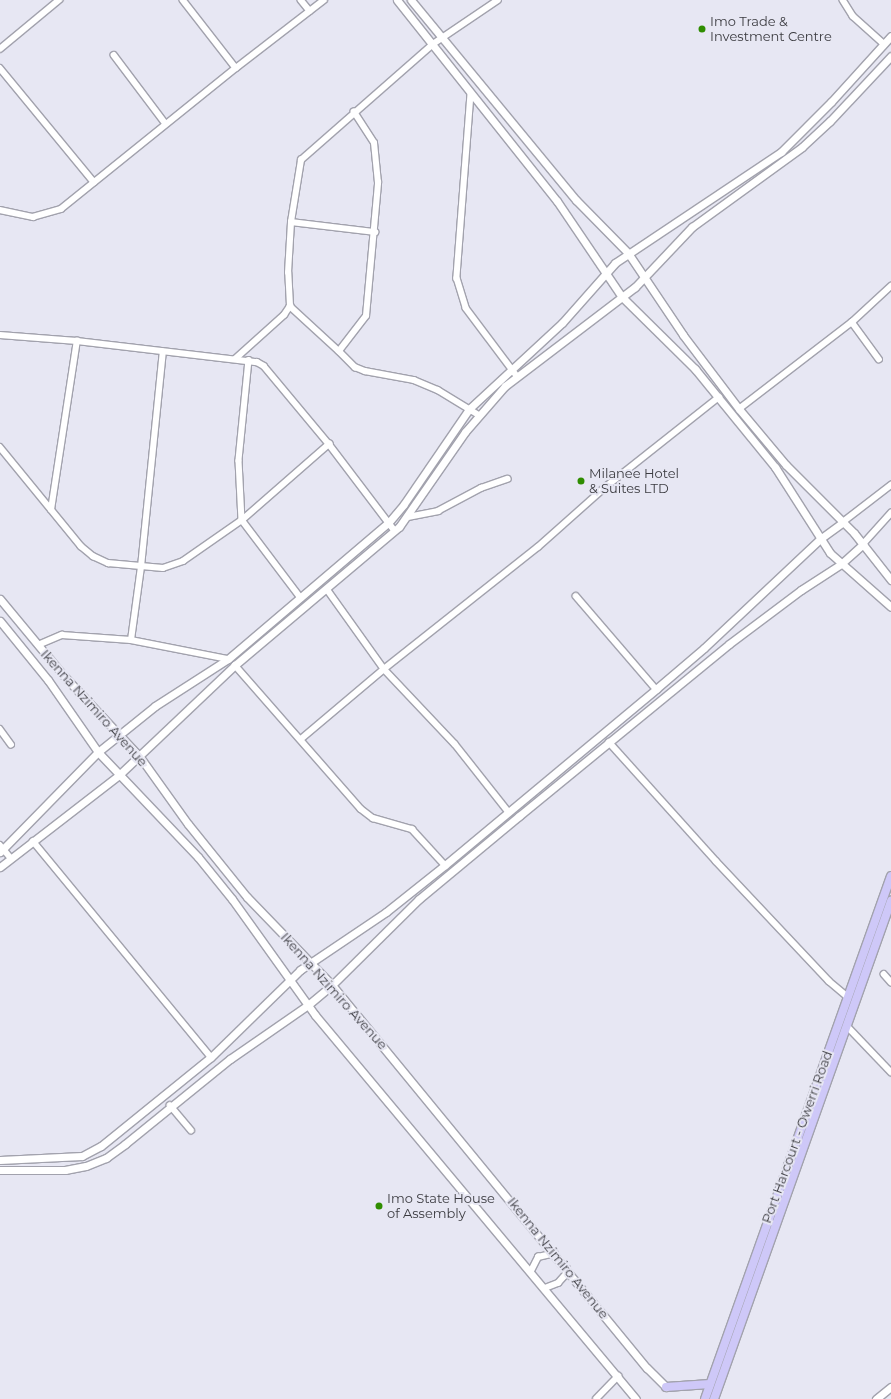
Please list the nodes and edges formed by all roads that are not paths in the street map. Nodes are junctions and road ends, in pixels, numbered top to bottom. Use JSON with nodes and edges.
{"nodes":[{"id":1,"x":59,"y":0,"type":"edge"},
{"id":2,"x":183,"y":0,"type":"edge"},
{"id":3,"x":301,"y":0,"type":"edge"},
{"id":4,"x":324,"y":0,"type":"edge"},
{"id":5,"x":396,"y":0,"type":"edge"},
{"id":6,"x":411,"y":0,"type":"edge"},
{"id":7,"x":498,"y":0,"type":"edge"},
{"id":8,"x":843,"y":0,"type":"edge"},
{"id":9,"x":310,"y":11,"type":"junction"},
{"id":10,"x":891,"y":36,"type":"edge"},
{"id":11,"x":441,"y":37,"type":"junction"},
{"id":12,"x":883,"y":43,"type":"junction"},
{"id":13,"x":433,"y":44,"type":"junction"},
{"id":14,"x":0,"y":49,"type":"edge"},
{"id":15,"x":114,"y":55,"type":"dead end"},
{"id":16,"x":891,"y":56,"type":"edge"},
{"id":17,"x":0,"y":68,"type":"edge"},
{"id":18,"x":236,"y":68,"type":"junction"},
{"id":19,"x":471,"y":94,"type":"junction"},
{"id":20,"x":354,"y":112,"type":"junction"},
{"id":21,"x":166,"y":124,"type":"junction"},
{"id":22,"x":94,"y":182,"type":"junction"},
{"id":23,"x":0,"y":210,"type":"edge"},
{"id":24,"x":291,"y":222,"type":"junction"},
{"id":25,"x":375,"y":232,"type":"junction"},
{"id":26,"x":628,"y":253,"type":"junction"},
{"id":27,"x":607,"y":274,"type":"junction"},
{"id":28,"x":645,"y":276,"type":"junction"},
{"id":29,"x":891,"y":286,"type":"edge"},
{"id":30,"x":622,"y":297,"type":"junction"},
{"id":31,"x":290,"y":306,"type":"junction"},
{"id":32,"x":852,"y":322,"type":"junction"},
{"id":33,"x":0,"y":335,"type":"edge"},
{"id":34,"x":77,"y":340,"type":"junction"},
{"id":35,"x":339,"y":351,"type":"junction"},
{"id":36,"x":163,"y":352,"type":"junction"},
{"id":37,"x":235,"y":359,"type":"junction"},
{"id":38,"x":879,"y":359,"type":"dead end"},
{"id":39,"x":249,"y":360,"type":"junction"},
{"id":40,"x":511,"y":369,"type":"junction"},
{"id":41,"x":517,"y":376,"type":"junction"},
{"id":42,"x":719,"y":397,"type":"junction"},
{"id":43,"x":469,"y":409,"type":"junction"},
{"id":44,"x":739,"y":409,"type":"junction"},
{"id":45,"x":479,"y":415,"type":"junction"},
{"id":46,"x":329,"y":444,"type":"junction"},
{"id":47,"x":0,"y":447,"type":"edge"},
{"id":48,"x":507,"y":479,"type":"dead end"},
{"id":49,"x":891,"y":486,"type":"edge"},
{"id":50,"x":52,"y":510,"type":"junction"},
{"id":51,"x":891,"y":513,"type":"edge"},
{"id":52,"x":408,"y":517,"type":"junction"},
{"id":53,"x":242,"y":520,"type":"junction"},
{"id":54,"x":389,"y":522,"type":"junction"},
{"id":55,"x":843,"y":522,"type":"junction"},
{"id":56,"x":395,"y":531,"type":"junction"},
{"id":57,"x":820,"y":540,"type":"junction"},
{"id":58,"x":862,"y":544,"type":"junction"},
{"id":59,"x":842,"y":564,"type":"junction"},
{"id":60,"x":141,"y":567,"type":"junction"},
{"id":61,"x":891,"y":580,"type":"edge"},
{"id":62,"x":326,"y":589,"type":"junction"},
{"id":63,"x":576,"y":596,"type":"dead end"},
{"id":64,"x":0,"y":598,"type":"edge"},
{"id":65,"x":301,"y":598,"type":"junction"},
{"id":66,"x":891,"y":607,"type":"edge"},
{"id":67,"x":0,"y":621,"type":"edge"},
{"id":68,"x":131,"y":640,"type":"junction"},
{"id":69,"x":38,"y":645,"type":"junction"},
{"id":70,"x":228,"y":659,"type":"junction"},
{"id":71,"x":235,"y":665,"type":"junction"},
{"id":72,"x":384,"y":669,"type":"junction"},
{"id":73,"x":656,"y":689,"type":"junction"},
{"id":74,"x":0,"y":729,"type":"edge"},
{"id":75,"x":120,"y":734,"type":"junction"},
{"id":76,"x":301,"y":739,"type":"junction"},
{"id":77,"x":609,"y":742,"type":"junction"},
{"id":78,"x":11,"y":744,"type":"dead end"},
{"id":79,"x":98,"y":752,"type":"junction"},
{"id":80,"x":140,"y":756,"type":"junction"},
{"id":81,"x":119,"y":776,"type":"junction"},
{"id":82,"x":508,"y":811,"type":"junction"},
{"id":83,"x":33,"y":841,"type":"junction"},
{"id":84,"x":1,"y":848,"type":"edge"},
{"id":85,"x":11,"y":858,"type":"junction"},
{"id":86,"x":445,"y":865,"type":"junction"},
{"id":87,"x":0,"y":868,"type":"edge"},
{"id":88,"x":891,"y":876,"type":"edge"},
{"id":89,"x":891,"y":901,"type":"edge"},
{"id":90,"x":311,"y":962,"type":"junction"},
{"id":91,"x":884,"y":974,"type":"dead end"},
{"id":92,"x":288,"y":980,"type":"junction"},
{"id":93,"x":891,"y":982,"type":"edge"},
{"id":94,"x":332,"y":985,"type":"junction"},
{"id":95,"x":848,"y":997,"type":"junction"},
{"id":96,"x":308,"y":1005,"type":"junction"},
{"id":97,"x":847,"y":1026,"type":"junction"},
{"id":98,"x":211,"y":1057,"type":"junction"},
{"id":99,"x":891,"y":1072,"type":"edge"},
{"id":100,"x":170,"y":1105,"type":"junction"},
{"id":101,"x":191,"y":1130,"type":"dead end"},
{"id":102,"x":92,"y":1152,"type":"junction"},
{"id":103,"x":0,"y":1160,"type":"edge"},
{"id":104,"x":96,"y":1162,"type":"junction"},
{"id":105,"x":0,"y":1170,"type":"edge"},
{"id":106,"x":555,"y":1253,"type":"junction"},
{"id":107,"x":567,"y":1268,"type":"junction"},
{"id":108,"x":531,"y":1271,"type":"junction"},
{"id":109,"x":545,"y":1288,"type":"junction"},
{"id":110,"x":618,"y":1376,"type":"junction"},
{"id":111,"x":710,"y":1384,"type":"junction"},
{"id":112,"x":666,"y":1387,"type":"joint"},
{"id":113,"x":891,"y":1387,"type":"edge"},
{"id":114,"x":715,"y":1398,"type":"edge"},
{"id":115,"x":596,"y":1399,"type":"edge"},
{"id":116,"x":636,"y":1399,"type":"edge"},
{"id":117,"x":705,"y":1399,"type":"edge"},
{"id":118,"x":876,"y":1399,"type":"edge"}],
"edges":[{"from":1,"to":14,"type":"street"},
{"from":2,"to":18,"type":"street"},
{"from":3,"to":9,"type":"street"},
{"from":4,"to":9,"type":"street"},
{"from":5,"to":13,"type":"street"},
{"from":6,"to":11,"type":"street"},
{"from":7,"to":11,"type":"street"},
{"from":8,"to":12,"type":"street"},
{"from":9,"to":18,"type":"street"},
{"from":10,"to":12,"type":"street"},
{"from":11,"to":13,"type":"street"},
{"from":11,"to":26,"type":"street"},
{"from":12,"to":26,"type":"street"},
{"from":13,"to":19,"type":"street"},
{"from":13,"to":20,"type":"street"},
{"from":15,"to":21,"type":"street"},
{"from":16,"to":28,"type":"street"},
{"from":17,"to":22,"type":"street"},
{"from":18,"to":21,"type":"street"},
{"from":19,"to":27,"type":"street"},
{"from":19,"to":40,"type":"street"},
{"from":20,"to":24,"type":"street"},
{"from":20,"to":25,"type":"street"},
{"from":21,"to":22,"type":"street"},
{"from":22,"to":23,"type":"street"},
{"from":24,"to":25,"type":"street"},
{"from":24,"to":31,"type":"street"},
{"from":25,"to":35,"type":"street"},
{"from":26,"to":27,"type":"street"},
{"from":26,"to":28,"type":"street"},
{"from":27,"to":30,"type":"street"},
{"from":27,"to":40,"type":"street"},
{"from":28,"to":30,"type":"street"},
{"from":28,"to":44,"type":"street"},
{"from":29,"to":32,"type":"street"},
{"from":30,"to":41,"type":"street"},
{"from":30,"to":42,"type":"street"},
{"from":31,"to":35,"type":"street"},
{"from":31,"to":37,"type":"street"},
{"from":32,"to":38,"type":"street"},
{"from":32,"to":44,"type":"street"},
{"from":33,"to":34,"type":"street"},
{"from":34,"to":36,"type":"street"},
{"from":34,"to":50,"type":"street"},
{"from":35,"to":43,"type":"street"},
{"from":36,"to":37,"type":"street"},
{"from":36,"to":60,"type":"street"},
{"from":37,"to":39,"type":"street"},
{"from":39,"to":46,"type":"street"},
{"from":39,"to":53,"type":"street"},
{"from":40,"to":41,"type":"street"},
{"from":40,"to":43,"type":"street"},
{"from":41,"to":45,"type":"street"},
{"from":42,"to":57,"type":"street"},
{"from":42,"to":72,"type":"street"},
{"from":43,"to":45,"type":"street"},
{"from":43,"to":54,"type":"street"},
{"from":44,"to":55,"type":"street"},
{"from":45,"to":52,"type":"street"},
{"from":46,"to":53,"type":"street"},
{"from":46,"to":54,"type":"street"},
{"from":47,"to":50,"type":"street"},
{"from":48,"to":52,"type":"street"},
{"from":49,"to":55,"type":"street"},
{"from":50,"to":60,"type":"street"},
{"from":51,"to":58,"type":"street"},
{"from":52,"to":56,"type":"street"},
{"from":53,"to":60,"type":"street"},
{"from":53,"to":65,"type":"street"},
{"from":54,"to":56,"type":"street"},
{"from":54,"to":65,"type":"street"},
{"from":55,"to":57,"type":"street"},
{"from":55,"to":58,"type":"street"},
{"from":56,"to":62,"type":"street"},
{"from":57,"to":59,"type":"street"},
{"from":57,"to":73,"type":"street"},
{"from":58,"to":59,"type":"street"},
{"from":58,"to":61,"type":"street"},
{"from":59,"to":66,"type":"street"},
{"from":59,"to":77,"type":"street"},
{"from":60,"to":68,"type":"street"},
{"from":62,"to":71,"type":"street"},
{"from":62,"to":72,"type":"street"},
{"from":63,"to":73,"type":"street"},
{"from":64,"to":69,"type":"street","name":"Ikenna Nzimiro Avenue"},
{"from":65,"to":70,"type":"street"},
{"from":67,"to":79,"type":"street","name":"Ikenna Nzimiro Avenue"},
{"from":68,"to":69,"type":"street"},
{"from":68,"to":70,"type":"street"},
{"from":69,"to":75,"type":"street","name":"Ikenna Nzimiro Avenue"},
{"from":70,"to":75,"type":"street"},
{"from":71,"to":76,"type":"street"},
{"from":71,"to":80,"type":"street"},
{"from":72,"to":76,"type":"street"},
{"from":72,"to":82,"type":"street"},
{"from":73,"to":82,"type":"street"},
{"from":74,"to":78,"type":"street"},
{"from":75,"to":79,"type":"street"},
{"from":75,"to":80,"type":"street","name":"Ikenna Nzimiro Avenue"},
{"from":76,"to":86,"type":"street"},
{"from":77,"to":94,"type":"street"},
{"from":77,"to":95,"type":"street"},
{"from":79,"to":81,"type":"street","name":"Ikenna Nzimiro Avenue"},
{"from":79,"to":84,"type":"street"},
{"from":80,"to":81,"type":"street"},
{"from":80,"to":90,"type":"street","name":"Ikenna Nzimiro Avenue"},
{"from":81,"to":83,"type":"street"},
{"from":81,"to":92,"type":"street","name":"Ikenna Nzimiro Avenue"},
{"from":82,"to":86,"type":"street"},
{"from":83,"to":85,"type":"street"},
{"from":83,"to":98,"type":"street"},
{"from":84,"to":85,"type":"street"},
{"from":85,"to":87,"type":"street"},
{"from":86,"to":90,"type":"street"},
{"from":88,"to":95,"type":"main road","name":"Port Harcourt - Owerri Road"},
{"from":89,"to":97,"type":"main road","name":"Port Harcourt - Owerri Road"},
{"from":90,"to":92,"type":"street"},
{"from":90,"to":94,"type":"street","name":"Ikenna Nzimiro Avenue"},
{"from":91,"to":93,"type":"street"},
{"from":92,"to":96,"type":"street","name":"Ikenna Nzimiro Avenue"},
{"from":92,"to":98,"type":"street"},
{"from":94,"to":96,"type":"street"},
{"from":94,"to":106,"type":"street","name":"Ikenna Nzimiro Avenue"},
{"from":95,"to":111,"type":"main road","name":"Port Harcourt - Owerri Road"},
{"from":96,"to":100,"type":"street"},
{"from":96,"to":108,"type":"street","name":"Ikenna Nzimiro Avenue"},
{"from":97,"to":99,"type":"street"},
{"from":97,"to":114,"type":"main road","name":"Port Harcourt - Owerri Road"},
{"from":98,"to":102,"type":"street"},
{"from":100,"to":101,"type":"street"},
{"from":100,"to":104,"type":"street"},
{"from":102,"to":103,"type":"street"},
{"from":102,"to":104,"type":"street"},
{"from":104,"to":105,"type":"street"},
{"from":106,"to":107,"type":"street","name":"Ikenna Nzimiro Avenue"},
{"from":106,"to":108,"type":"street"},
{"from":107,"to":109,"type":"street"},
{"from":107,"to":112,"type":"street","name":"Ikenna Nzimiro Avenue"},
{"from":108,"to":109,"type":"street","name":"Ikenna Nzimiro Avenue"},
{"from":109,"to":110,"type":"street","name":"Ikenna Nzimiro Avenue"},
{"from":110,"to":115,"type":"street"},
{"from":110,"to":116,"type":"street","name":"Ikenna Nzimiro Avenue"},
{"from":111,"to":112,"type":"main road"},
{"from":111,"to":117,"type":"main road","name":"Port Harcourt - Owerri Road"},
{"from":113,"to":118,"type":"street"}]}
